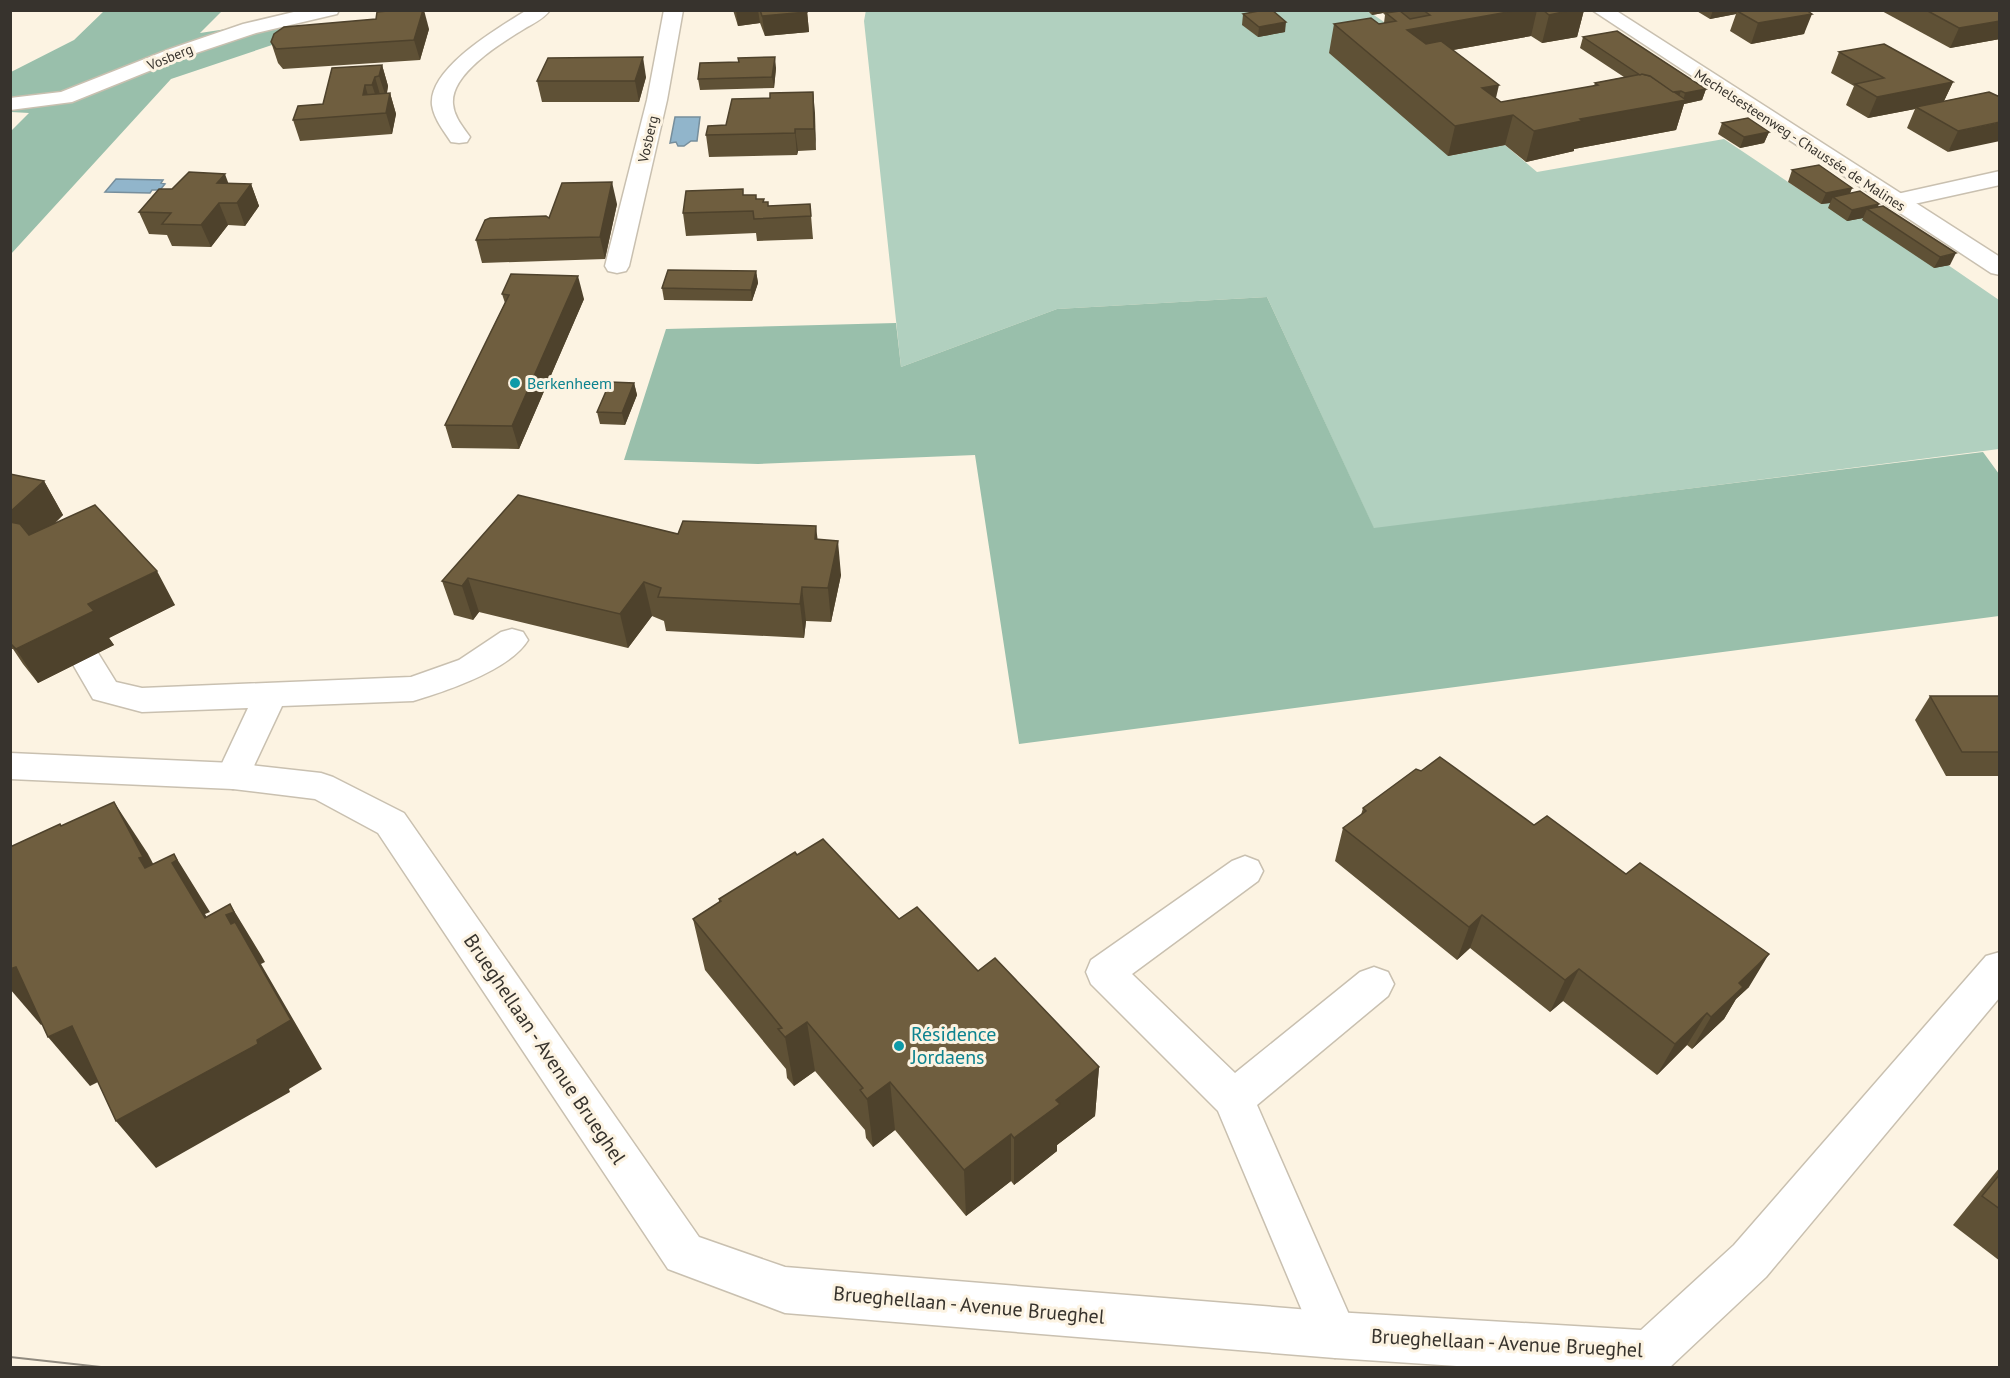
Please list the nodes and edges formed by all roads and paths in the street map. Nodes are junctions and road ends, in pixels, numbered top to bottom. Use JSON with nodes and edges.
{"nodes":[{"id":1,"x":330,"y":10,"type":"edge"},
{"id":2,"x":541,"y":10,"type":"edge"},
{"id":3,"x":674,"y":10,"type":"edge"},
{"id":4,"x":1601,"y":10,"type":"edge"},
{"id":5,"x":10,"y":104,"type":"edge"},
{"id":6,"x":459,"y":137,"type":"dead end"},
{"id":7,"x":2000,"y":178,"type":"edge"},
{"id":8,"x":1896,"y":201,"type":"junction"},
{"id":9,"x":617,"y":266,"type":"dead end"},
{"id":10,"x":2000,"y":268,"type":"edge"},
{"id":11,"x":512,"y":640,"type":"dead end"},
{"id":12,"x":87,"y":661,"type":"dead end"},
{"id":13,"x":270,"y":694,"type":"junction"},
{"id":14,"x":10,"y":766,"type":"edge"},
{"id":15,"x":233,"y":776,"type":"junction"},
{"id":16,"x":1245,"y":871,"type":"dead end"},
{"id":17,"x":2000,"y":968,"type":"edge"},
{"id":18,"x":1374,"y":984,"type":"dead end"},
{"id":19,"x":1234,"y":1099,"type":"junction"},
{"id":20,"x":1335,"y":1335,"type":"junction"}],
"edges":[{"from":1,"to":5,"type":"street","name":"Vosberg"},
{"from":2,"to":6,"type":"street"},
{"from":3,"to":9,"type":"street","name":"Vosberg"},
{"from":4,"to":8,"type":"street","name":"Mechelsesteenweg - Chaussée de Malines"},
{"from":7,"to":8,"type":"street"},
{"from":8,"to":10,"type":"street","name":"Mechelsesteenweg - Chaussée de Malines"},
{"from":11,"to":13,"type":"street"},
{"from":12,"to":13,"type":"street"},
{"from":13,"to":15,"type":"street"},
{"from":14,"to":15,"type":"street","name":"Brueghellaan - Avenue Brueghel"},
{"from":15,"to":20,"type":"street","name":"Brueghellaan - Avenue Brueghel"},
{"from":16,"to":19,"type":"street"},
{"from":17,"to":20,"type":"street","name":"Brueghellaan - Avenue Brueghel"},
{"from":18,"to":19,"type":"street"},
{"from":19,"to":20,"type":"street"}]}
